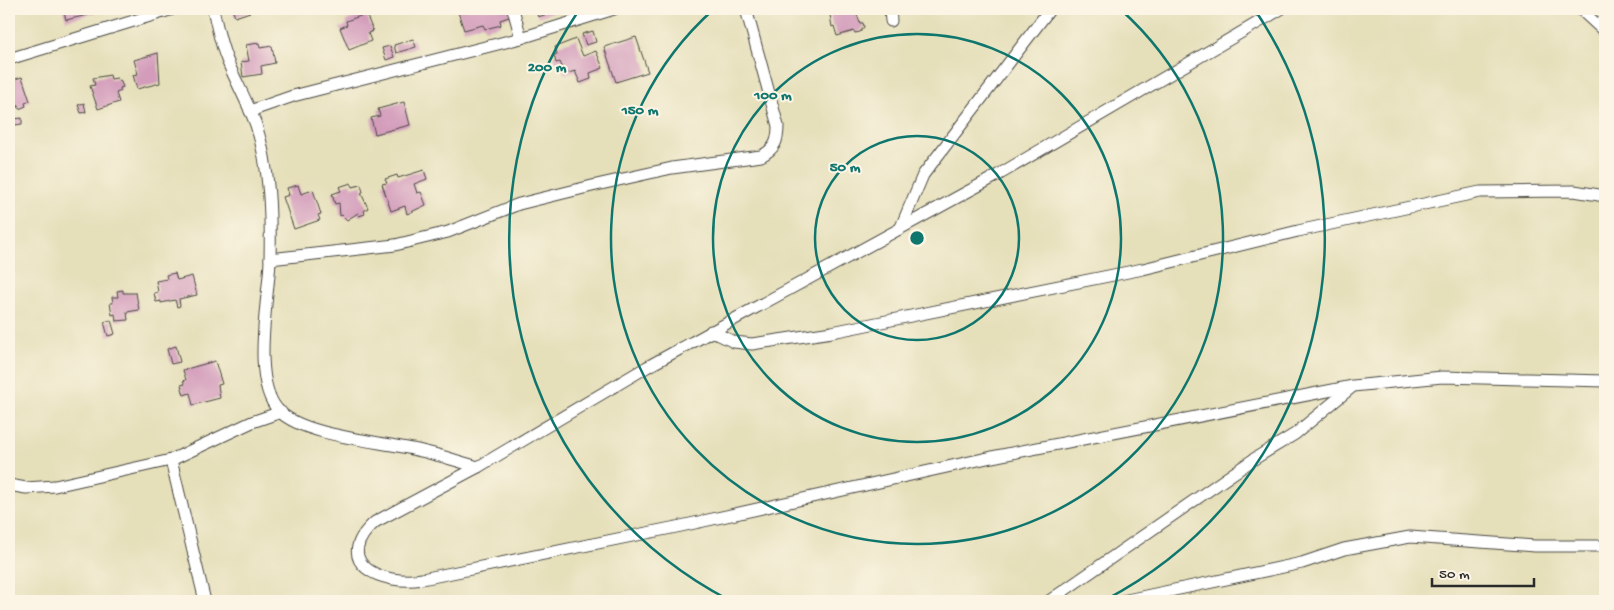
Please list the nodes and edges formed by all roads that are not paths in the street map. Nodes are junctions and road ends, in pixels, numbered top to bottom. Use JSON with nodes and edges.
{"nodes":[{"id":1,"x":173,"y":9,"type":"edge"},
{"id":2,"x":213,"y":9,"type":"edge"},
{"id":3,"x":513,"y":9,"type":"edge"},
{"id":4,"x":614,"y":9,"type":"edge"},
{"id":5,"x":746,"y":9,"type":"edge"},
{"id":6,"x":1050,"y":9,"type":"edge"},
{"id":7,"x":1281,"y":9,"type":"edge"},
{"id":8,"x":1580,"y":9,"type":"edge"},
{"id":9,"x":1605,"y":32,"type":"edge"},
{"id":10,"x":521,"y":38,"type":"junction"},
{"id":11,"x":9,"y":59,"type":"edge"},
{"id":12,"x":250,"y":111,"type":"junction"},
{"id":13,"x":1605,"y":196,"type":"edge"},
{"id":14,"x":902,"y":227,"type":"junction"},
{"id":15,"x":270,"y":259,"type":"junction"},
{"id":16,"x":711,"y":331,"type":"junction"},
{"id":17,"x":1605,"y":381,"type":"edge"},
{"id":18,"x":1353,"y":386,"type":"junction"},
{"id":19,"x":280,"y":412,"type":"junction"},
{"id":20,"x":171,"y":460,"type":"junction"},
{"id":21,"x":478,"y":467,"type":"junction"},
{"id":22,"x":9,"y":485,"type":"edge"},
{"id":23,"x":1605,"y":546,"type":"edge"},
{"id":24,"x":205,"y":601,"type":"edge"},
{"id":25,"x":1049,"y":601,"type":"edge"},
{"id":26,"x":1122,"y":601,"type":"edge"}],
"edges":[{"from":1,"to":11,"type":"street"},
{"from":2,"to":12,"type":"street"},
{"from":3,"to":10,"type":"street"},
{"from":4,"to":10,"type":"street"},
{"from":5,"to":15,"type":"street"},
{"from":6,"to":14,"type":"street"},
{"from":7,"to":14,"type":"street"},
{"from":8,"to":9,"type":"street"},
{"from":10,"to":12,"type":"street"},
{"from":12,"to":15,"type":"street"},
{"from":13,"to":16,"type":"street"},
{"from":14,"to":16,"type":"street"},
{"from":15,"to":19,"type":"street"},
{"from":16,"to":21,"type":"street"},
{"from":17,"to":18,"type":"street"},
{"from":18,"to":21,"type":"street"},
{"from":18,"to":25,"type":"street"},
{"from":19,"to":20,"type":"street"},
{"from":19,"to":21,"type":"street"},
{"from":20,"to":22,"type":"street"},
{"from":20,"to":24,"type":"street"},
{"from":23,"to":26,"type":"street"}]}
